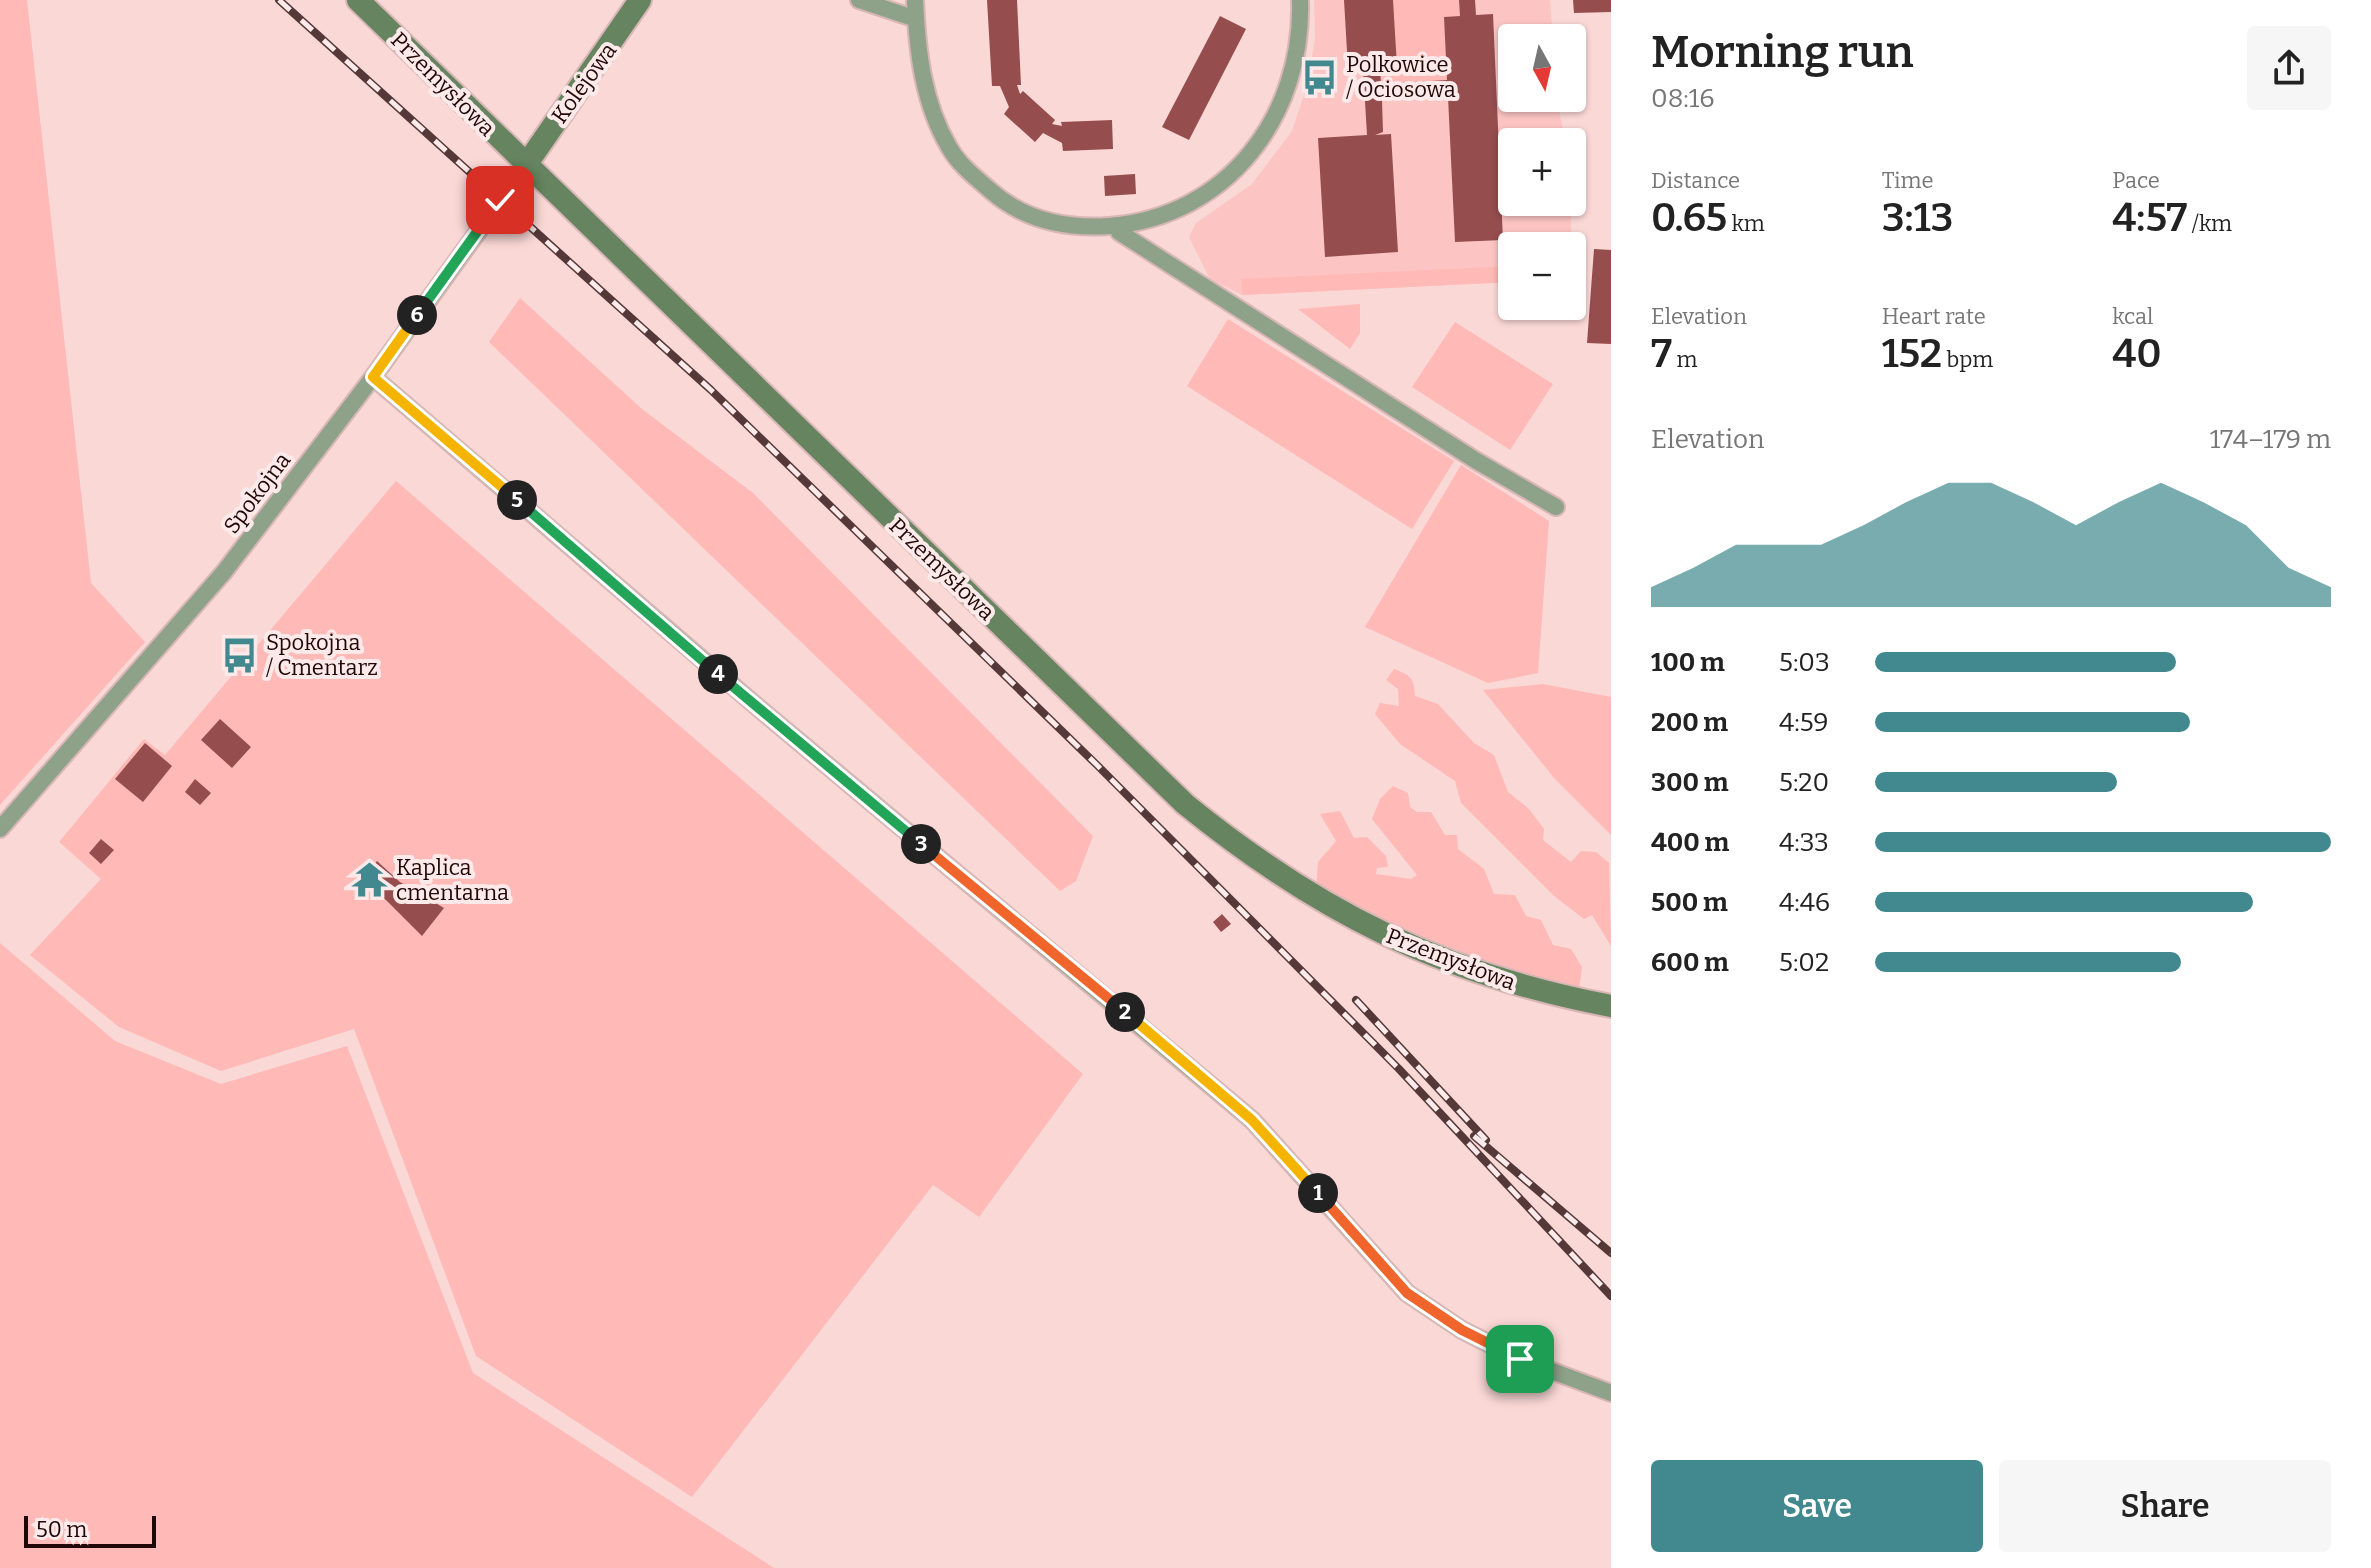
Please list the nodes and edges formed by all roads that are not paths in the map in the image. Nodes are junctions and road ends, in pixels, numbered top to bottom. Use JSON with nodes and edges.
{"nodes":[{"id":1,"x":358,"y":0,"type":"edge"},
{"id":2,"x":640,"y":0,"type":"edge"},
{"id":3,"x":859,"y":0,"type":"edge"},
{"id":4,"x":915,"y":0,"type":"edge"},
{"id":5,"x":1300,"y":0,"type":"edge"},
{"id":6,"x":916,"y":19,"type":"junction"},
{"id":7,"x":526,"y":165,"type":"junction"},
{"id":8,"x":1117,"y":225,"type":"junction"},
{"id":9,"x":373,"y":377,"type":"junction"},
{"id":10,"x":1556,"y":507,"type":"dead end"},
{"id":11,"x":0,"y":829,"type":"edge"},
{"id":12,"x":1611,"y":1006,"type":"edge"},
{"id":13,"x":1611,"y":1393,"type":"edge"}],
"edges":[{"from":1,"to":7,"type":"street","name":"Przemysłowa"},
{"from":2,"to":7,"type":"street","name":"Kolejowa"},
{"from":3,"to":6,"type":"street"},
{"from":4,"to":6,"type":"street"},
{"from":5,"to":8,"type":"street"},
{"from":6,"to":8,"type":"street"},
{"from":7,"to":9,"type":"street","name":"Spokojna"},
{"from":7,"to":12,"type":"street","name":"Przemysłowa"},
{"from":8,"to":10,"type":"street"},
{"from":9,"to":11,"type":"street","name":"Spokojna"},
{"from":9,"to":13,"type":"street"}]}
